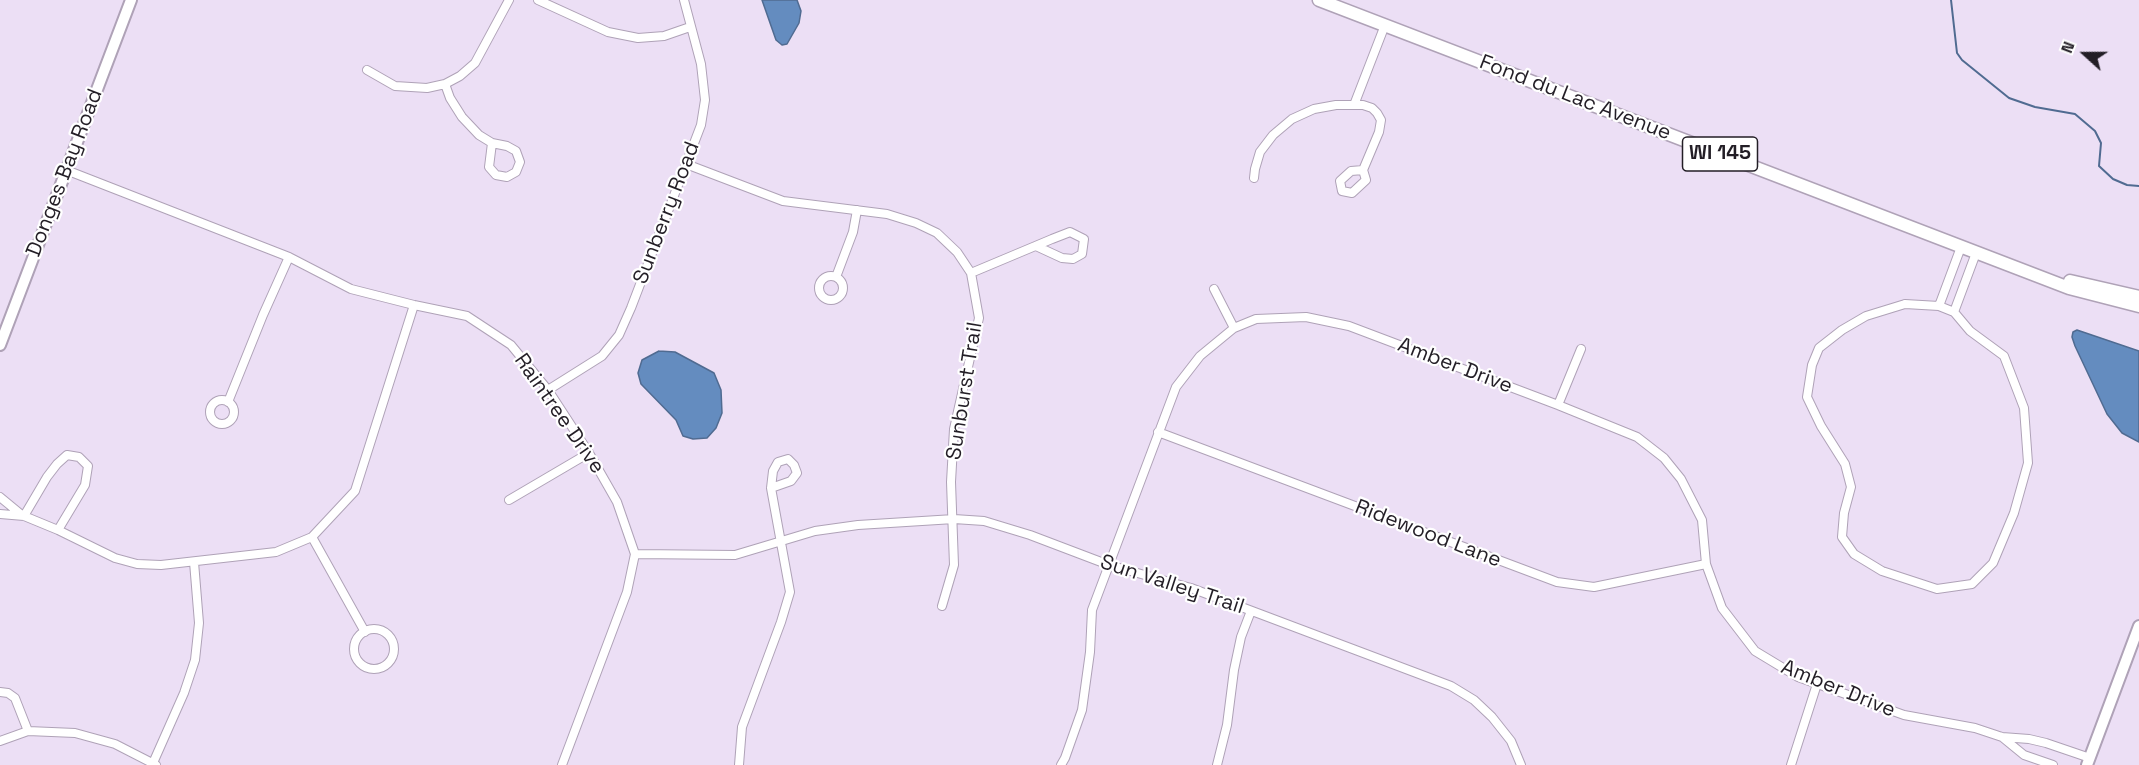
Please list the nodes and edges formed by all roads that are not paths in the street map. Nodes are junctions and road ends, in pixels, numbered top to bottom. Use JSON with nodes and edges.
{"nodes":[{"id":1,"x":131,"y":0,"type":"edge"},
{"id":2,"x":509,"y":0,"type":"edge"},
{"id":3,"x":538,"y":0,"type":"edge"},
{"id":4,"x":684,"y":0,"type":"edge"},
{"id":5,"x":1319,"y":0,"type":"edge"},
{"id":6,"x":1385,"y":25,"type":"junction"},
{"id":7,"x":690,"y":27,"type":"junction"},
{"id":8,"x":367,"y":70,"type":"dead end"},
{"id":9,"x":445,"y":84,"type":"junction"},
{"id":10,"x":1354,"y":105,"type":"junction"},
{"id":11,"x":492,"y":143,"type":"junction"},
{"id":12,"x":686,"y":164,"type":"junction"},
{"id":13,"x":66,"y":170,"type":"junction"},
{"id":14,"x":1363,"y":170,"type":"dead end"},
{"id":15,"x":1254,"y":178,"type":"dead end"},
{"id":16,"x":857,"y":210,"type":"junction"},
{"id":17,"x":1036,"y":246,"type":"junction"},
{"id":18,"x":1960,"y":247,"type":"junction"},
{"id":19,"x":1976,"y":253,"type":"junction"},
{"id":20,"x":289,"y":257,"type":"junction"},
{"id":21,"x":970,"y":273,"type":"junction"},
{"id":22,"x":2034,"y":273,"type":"junction"},
{"id":23,"x":836,"y":277,"type":"dead end"},
{"id":24,"x":1214,"y":289,"type":"dead end"},
{"id":25,"x":2139,"y":297,"type":"edge"},
{"id":26,"x":414,"y":305,"type":"junction"},
{"id":27,"x":1939,"y":306,"type":"junction"},
{"id":28,"x":2139,"y":306,"type":"edge"},
{"id":29,"x":1954,"y":312,"type":"junction"},
{"id":30,"x":1234,"y":328,"type":"junction"},
{"id":31,"x":0,"y":345,"type":"edge"},
{"id":32,"x":1581,"y":350,"type":"dead end"},
{"id":33,"x":548,"y":390,"type":"junction"},
{"id":34,"x":228,"y":402,"type":"dead end"},
{"id":35,"x":1558,"y":405,"type":"junction"},
{"id":36,"x":1158,"y":432,"type":"junction"},
{"id":37,"x":589,"y":453,"type":"junction"},
{"id":38,"x":771,"y":488,"type":"dead end"},
{"id":39,"x":0,"y":497,"type":"edge"},
{"id":40,"x":509,"y":500,"type":"dead end"},
{"id":41,"x":0,"y":514,"type":"edge"},
{"id":42,"x":24,"y":516,"type":"junction"},
{"id":43,"x":954,"y":519,"type":"junction"},
{"id":44,"x":58,"y":530,"type":"junction"},
{"id":45,"x":312,"y":537,"type":"junction"},
{"id":46,"x":780,"y":541,"type":"junction"},
{"id":47,"x":635,"y":554,"type":"junction"},
{"id":48,"x":194,"y":562,"type":"junction"},
{"id":49,"x":1706,"y":564,"type":"junction"},
{"id":50,"x":1109,"y":565,"type":"junction"},
{"id":51,"x":942,"y":606,"type":"dead end"},
{"id":52,"x":1251,"y":611,"type":"junction"},
{"id":53,"x":2139,"y":626,"type":"edge"},
{"id":54,"x":364,"y":632,"type":"junction"},
{"id":55,"x":1817,"y":684,"type":"junction"},
{"id":56,"x":0,"y":692,"type":"edge"},
{"id":57,"x":28,"y":731,"type":"junction"},
{"id":58,"x":2002,"y":737,"type":"junction"},
{"id":59,"x":0,"y":741,"type":"edge"},
{"id":60,"x":2088,"y":761,"type":"edge"},
{"id":61,"x":155,"y":764,"type":"edge"},
{"id":62,"x":562,"y":765,"type":"edge"},
{"id":63,"x":739,"y":765,"type":"edge"},
{"id":64,"x":1061,"y":765,"type":"edge"},
{"id":65,"x":1217,"y":765,"type":"edge"},
{"id":66,"x":1521,"y":765,"type":"edge"},
{"id":67,"x":1791,"y":765,"type":"edge"},
{"id":68,"x":2053,"y":765,"type":"edge"}],
"edges":[{"from":1,"to":13,"type":"street","name":"Donges Bay Road"},
{"from":2,"to":9,"type":"street"},
{"from":3,"to":7,"type":"street"},
{"from":4,"to":7,"type":"street","name":"Sunberry Road"},
{"from":5,"to":6,"type":"main road","name":"Fond du Lac Avenue","number":"WI 145"},
{"from":6,"to":10,"type":"street"},
{"from":6,"to":18,"type":"main road","name":"Fond du Lac Avenue","number":"WI 145"},
{"from":7,"to":12,"type":"street","name":"Sunberry Road"},
{"from":8,"to":9,"type":"street"},
{"from":9,"to":11,"type":"street"},
{"from":10,"to":14,"type":"street"},
{"from":10,"to":15,"type":"street"},
{"from":11,"to":11,"type":"street"},
{"from":12,"to":16,"type":"street","name":"Sunburst Trail"},
{"from":12,"to":33,"type":"street","name":"Sunberry Road"},
{"from":13,"to":20,"type":"street","name":"Raintree Drive"},
{"from":13,"to":31,"type":"street","name":"Donges Bay Road"},
{"from":16,"to":21,"type":"street","name":"Sunburst Trail"},
{"from":16,"to":23,"type":"street"},
{"from":17,"to":17,"type":"street"},
{"from":17,"to":21,"type":"street"},
{"from":18,"to":19,"type":"main road","name":"Fond du Lac Avenue","number":"WI 145"},
{"from":18,"to":27,"type":"street"},
{"from":19,"to":22,"type":"main road","name":"Fond du Lac Avenue","number":"WI 145"},
{"from":19,"to":29,"type":"street"},
{"from":20,"to":26,"type":"street","name":"Raintree Drive"},
{"from":20,"to":34,"type":"street"},
{"from":21,"to":43,"type":"street","name":"Sunburst Trail"},
{"from":22,"to":25,"type":"main road","name":"Fond du Lac Avenue","number":"WI 145"},
{"from":22,"to":28,"type":"main road","name":"Fond du Lac Avenue","number":"WI 145"},
{"from":24,"to":30,"type":"street"},
{"from":26,"to":33,"type":"street","name":"Raintree Drive"},
{"from":26,"to":45,"type":"street"},
{"from":27,"to":29,"type":"street"},
{"from":27,"to":29,"type":"street"},
{"from":30,"to":35,"type":"street","name":"Amber Drive"},
{"from":30,"to":36,"type":"street","name":"Amber Drive"},
{"from":32,"to":35,"type":"street"},
{"from":33,"to":37,"type":"street","name":"Raintree Drive"},
{"from":35,"to":49,"type":"street","name":"Amber Drive"},
{"from":36,"to":49,"type":"street","name":"Ridewood Lane"},
{"from":36,"to":50,"type":"street","name":"Amber Drive"},
{"from":37,"to":40,"type":"street"},
{"from":37,"to":47,"type":"street","name":"Raintree Drive"},
{"from":38,"to":46,"type":"street"},
{"from":39,"to":42,"type":"street"},
{"from":41,"to":42,"type":"street"},
{"from":42,"to":44,"type":"street"},
{"from":42,"to":44,"type":"street"},
{"from":43,"to":46,"type":"street","name":"Sun Valley Trail"},
{"from":43,"to":50,"type":"street","name":"Sun Valley Trail"},
{"from":43,"to":51,"type":"street","name":"Sunburst Trail"},
{"from":44,"to":48,"type":"street"},
{"from":45,"to":48,"type":"street"},
{"from":45,"to":54,"type":"street"},
{"from":46,"to":47,"type":"street","name":"Sun Valley Trail"},
{"from":46,"to":63,"type":"street"},
{"from":47,"to":62,"type":"street"},
{"from":48,"to":61,"type":"street"},
{"from":49,"to":55,"type":"street","name":"Amber Drive"},
{"from":50,"to":52,"type":"street","name":"Sun Valley Trail"},
{"from":50,"to":64,"type":"street","name":"Amber Drive"},
{"from":52,"to":65,"type":"street"},
{"from":52,"to":66,"type":"street","name":"Sun Valley Trail"},
{"from":53,"to":60,"type":"street"},
{"from":54,"to":54,"type":"street"},
{"from":55,"to":58,"type":"street","name":"Amber Drive"},
{"from":55,"to":67,"type":"street"},
{"from":56,"to":57,"type":"street"},
{"from":57,"to":59,"type":"street"},
{"from":57,"to":61,"type":"street"},
{"from":58,"to":60,"type":"street","name":"Amber Drive"},
{"from":58,"to":68,"type":"street","name":"Amber Drive"}]}
